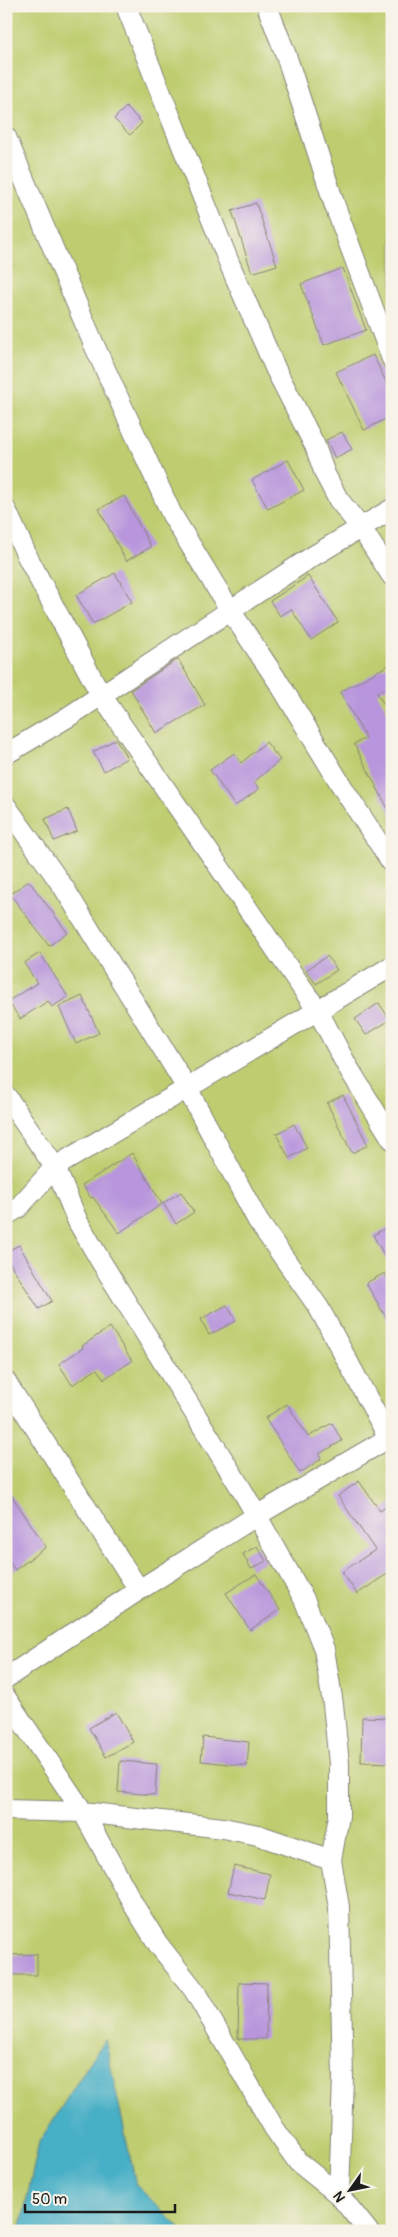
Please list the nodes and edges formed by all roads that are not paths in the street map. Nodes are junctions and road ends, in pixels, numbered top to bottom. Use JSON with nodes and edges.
{"nodes":[{"id":1,"x":126,"y":6,"type":"edge"},
{"id":2,"x":267,"y":6,"type":"edge"},
{"id":3,"x":6,"y":137,"type":"edge"},
{"id":4,"x":392,"y":358,"type":"edge"},
{"id":5,"x":392,"y":509,"type":"edge"},
{"id":6,"x":6,"y":510,"type":"edge"},
{"id":7,"x":361,"y":528,"type":"junction"},
{"id":8,"x":392,"y":576,"type":"edge"},
{"id":9,"x":230,"y":610,"type":"junction"},
{"id":10,"x":100,"y":695,"type":"junction"},
{"id":11,"x":6,"y":754,"type":"edge"},
{"id":12,"x":6,"y":806,"type":"edge"},
{"id":13,"x":392,"y":863,"type":"edge"},
{"id":14,"x":392,"y":966,"type":"edge"},
{"id":15,"x":318,"y":1011,"type":"junction"},
{"id":16,"x":187,"y":1088,"type":"junction"},
{"id":17,"x":6,"y":1096,"type":"edge"},
{"id":18,"x":392,"y":1139,"type":"edge"},
{"id":19,"x":55,"y":1167,"type":"junction"},
{"id":20,"x":6,"y":1214,"type":"edge"},
{"id":21,"x":6,"y":1382,"type":"edge"},
{"id":22,"x":391,"y":1440,"type":"edge"},
{"id":23,"x":256,"y":1516,"type":"junction"},
{"id":24,"x":139,"y":1590,"type":"junction"},
{"id":25,"x":6,"y":1678,"type":"edge"},
{"id":26,"x":6,"y":1698,"type":"edge"},
{"id":27,"x":6,"y":1810,"type":"edge"},
{"id":28,"x":83,"y":1812,"type":"junction"},
{"id":29,"x":331,"y":1860,"type":"junction"},
{"id":30,"x":339,"y":2194,"type":"junction"},
{"id":31,"x":368,"y":2231,"type":"edge"}],
"edges":[{"from":1,"to":7,"type":"street"},
{"from":2,"to":4,"type":"street"},
{"from":3,"to":9,"type":"street"},
{"from":5,"to":7,"type":"street"},
{"from":6,"to":10,"type":"street"},
{"from":7,"to":8,"type":"street"},
{"from":7,"to":9,"type":"street"},
{"from":9,"to":10,"type":"street"},
{"from":9,"to":13,"type":"street"},
{"from":10,"to":11,"type":"street"},
{"from":10,"to":15,"type":"street"},
{"from":12,"to":16,"type":"street"},
{"from":14,"to":15,"type":"street"},
{"from":15,"to":16,"type":"street"},
{"from":15,"to":18,"type":"street"},
{"from":16,"to":19,"type":"street"},
{"from":16,"to":22,"type":"street"},
{"from":17,"to":19,"type":"street"},
{"from":19,"to":20,"type":"street"},
{"from":19,"to":23,"type":"street"},
{"from":21,"to":24,"type":"street"},
{"from":22,"to":23,"type":"street"},
{"from":23,"to":24,"type":"street"},
{"from":23,"to":29,"type":"street"},
{"from":24,"to":25,"type":"street"},
{"from":26,"to":28,"type":"street"},
{"from":27,"to":28,"type":"street"},
{"from":28,"to":29,"type":"street"},
{"from":28,"to":30,"type":"street"},
{"from":29,"to":30,"type":"street"},
{"from":30,"to":31,"type":"street"}]}
